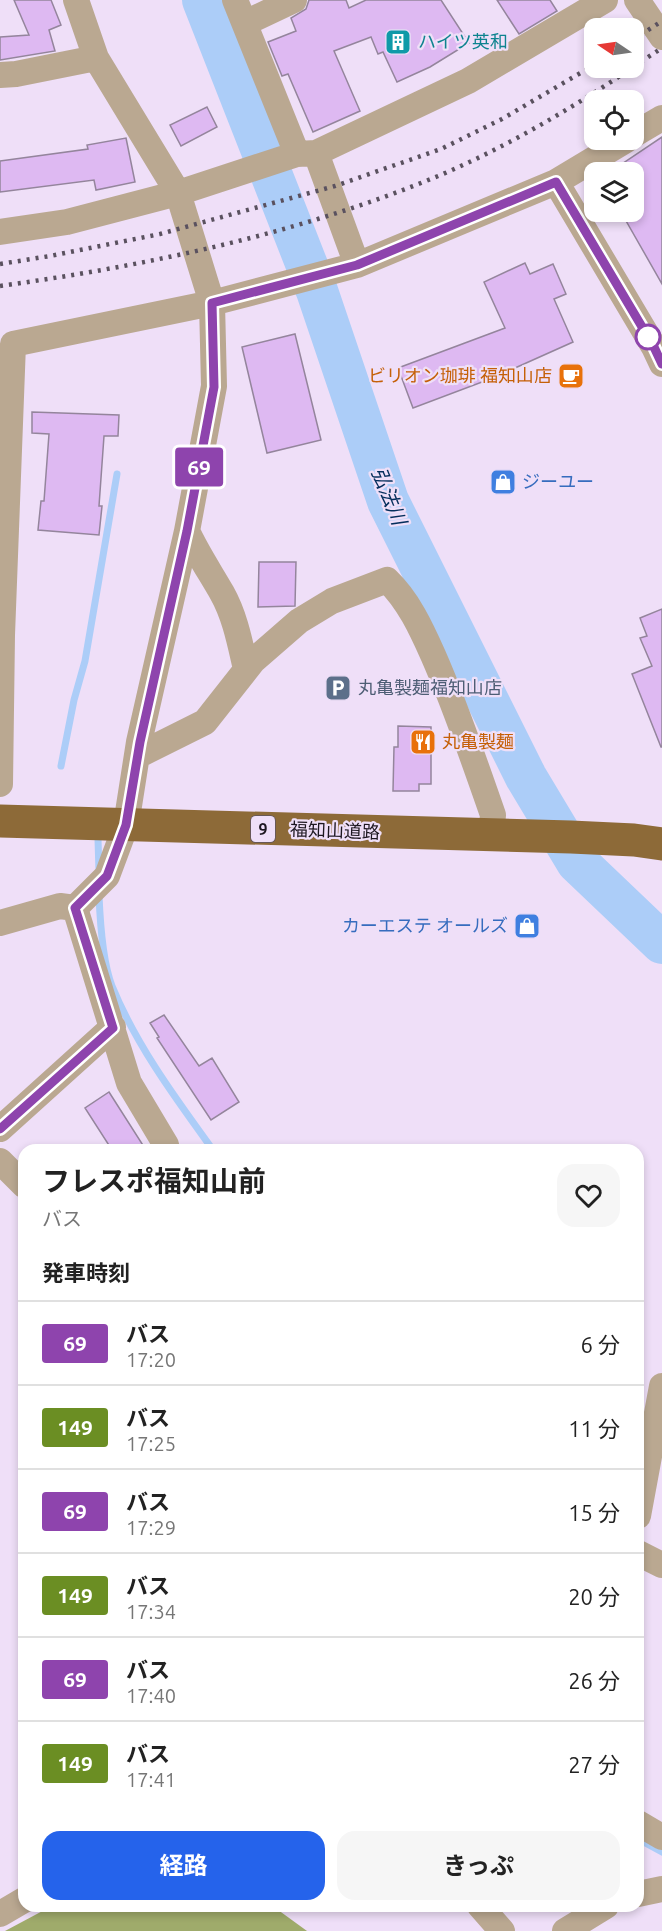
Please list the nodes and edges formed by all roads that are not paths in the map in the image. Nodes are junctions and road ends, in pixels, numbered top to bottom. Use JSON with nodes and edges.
{"nodes":[{"id":1,"x":76,"y":0,"type":"edge"},
{"id":2,"x":235,"y":0,"type":"edge"},
{"id":3,"x":294,"y":0,"type":"edge"},
{"id":4,"x":605,"y":0,"type":"edge"},
{"id":5,"x":637,"y":0,"type":"edge"},
{"id":6,"x":245,"y":23,"type":"junction"},
{"id":7,"x":662,"y":37,"type":"edge"},
{"id":8,"x":96,"y":58,"type":"junction"},
{"id":9,"x":0,"y":75,"type":"edge"},
{"id":10,"x":662,"y":118,"type":"edge"},
{"id":11,"x":644,"y":129,"type":"edge"},
{"id":12,"x":609,"y":150,"type":"edge"},
{"id":13,"x":306,"y":153,"type":"junction"},
{"id":14,"x":556,"y":182,"type":"junction"},
{"id":15,"x":178,"y":193,"type":"junction"},
{"id":16,"x":0,"y":232,"type":"edge"},
{"id":17,"x":357,"y":265,"type":"junction"},
{"id":18,"x":212,"y":303,"type":"junction"},
{"id":19,"x":662,"y":364,"type":"edge"},
{"id":20,"x":5,"y":468,"type":"edge"},
{"id":21,"x":187,"y":531,"type":"junction"},
{"id":22,"x":1,"y":635,"type":"edge"},
{"id":23,"x":246,"y":669,"type":"junction"},
{"id":24,"x":139,"y":755,"type":"junction"},
{"id":25,"x":0,"y":784,"type":"edge"},
{"id":26,"x":0,"y":821,"type":"edge"},
{"id":27,"x":126,"y":825,"type":"junction"},
{"id":28,"x":491,"y":836,"type":"junction"},
{"id":29,"x":653,"y":838,"type":"edge"},
{"id":30,"x":75,"y":908,"type":"junction"},
{"id":31,"x":0,"y":923,"type":"edge"},
{"id":32,"x":113,"y":1028,"type":"junction"},
{"id":33,"x":0,"y":1129,"type":"edge"},
{"id":34,"x":165,"y":1144,"type":"edge"},
{"id":35,"x":0,"y":1161,"type":"edge"},
{"id":36,"x":18,"y":1179,"type":"edge"},
{"id":37,"x":662,"y":1386,"type":"edge"},
{"id":38,"x":644,"y":1484,"type":"edge"},
{"id":39,"x":644,"y":1557,"type":"edge"},
{"id":40,"x":662,"y":1565,"type":"edge"},
{"id":41,"x":644,"y":1826,"type":"edge"},
{"id":42,"x":662,"y":1837,"type":"edge"},
{"id":43,"x":662,"y":1889,"type":"edge"},
{"id":44,"x":644,"y":1893,"type":"edge"},
{"id":45,"x":18,"y":1904,"type":"edge"},
{"id":46,"x":485,"y":1912,"type":"edge"},
{"id":47,"x":596,"y":1912,"type":"edge"},
{"id":48,"x":0,"y":1914,"type":"edge"},
{"id":49,"x":502,"y":1931,"type":"edge"},
{"id":50,"x":565,"y":1931,"type":"edge"}],
"edges":[{"from":1,"to":8,"type":"street"},
{"from":2,"to":6,"type":"street"},
{"from":3,"to":6,"type":"street"},
{"from":4,"to":13,"type":"street"},
{"from":5,"to":7,"type":"street"},
{"from":6,"to":13,"type":"street"},
{"from":8,"to":9,"type":"street"},
{"from":8,"to":15,"type":"street"},
{"from":10,"to":11,"type":"street"},
{"from":12,"to":14,"type":"street"},
{"from":13,"to":15,"type":"street"},
{"from":13,"to":17,"type":"street"},
{"from":14,"to":17,"type":"street"},
{"from":14,"to":19,"type":"street"},
{"from":15,"to":16,"type":"street"},
{"from":15,"to":18,"type":"street"},
{"from":17,"to":18,"type":"street"},
{"from":18,"to":20,"type":"street"},
{"from":18,"to":21,"type":"street"},
{"from":20,"to":22,"type":"street"},
{"from":21,"to":23,"type":"street"},
{"from":21,"to":24,"type":"street"},
{"from":22,"to":25,"type":"street"},
{"from":23,"to":24,"type":"street"},
{"from":23,"to":28,"type":"street"},
{"from":24,"to":27,"type":"street"},
{"from":26,"to":27,"type":"highway","name":"福知山道路","number":"9"},
{"from":27,"to":28,"type":"highway","name":"福知山道路","number":"9"},
{"from":27,"to":30,"type":"street"},
{"from":28,"to":29,"type":"highway","name":"福知山道路","number":"9"},
{"from":30,"to":31,"type":"street"},
{"from":30,"to":32,"type":"street"},
{"from":32,"to":33,"type":"street"},
{"from":32,"to":34,"type":"street"},
{"from":35,"to":36,"type":"street"},
{"from":37,"to":38,"type":"street"},
{"from":39,"to":40,"type":"street"},
{"from":41,"to":42,"type":"street"},
{"from":43,"to":44,"type":"street"},
{"from":45,"to":48,"type":"street"},
{"from":46,"to":49,"type":"street"},
{"from":47,"to":50,"type":"street"}]}
